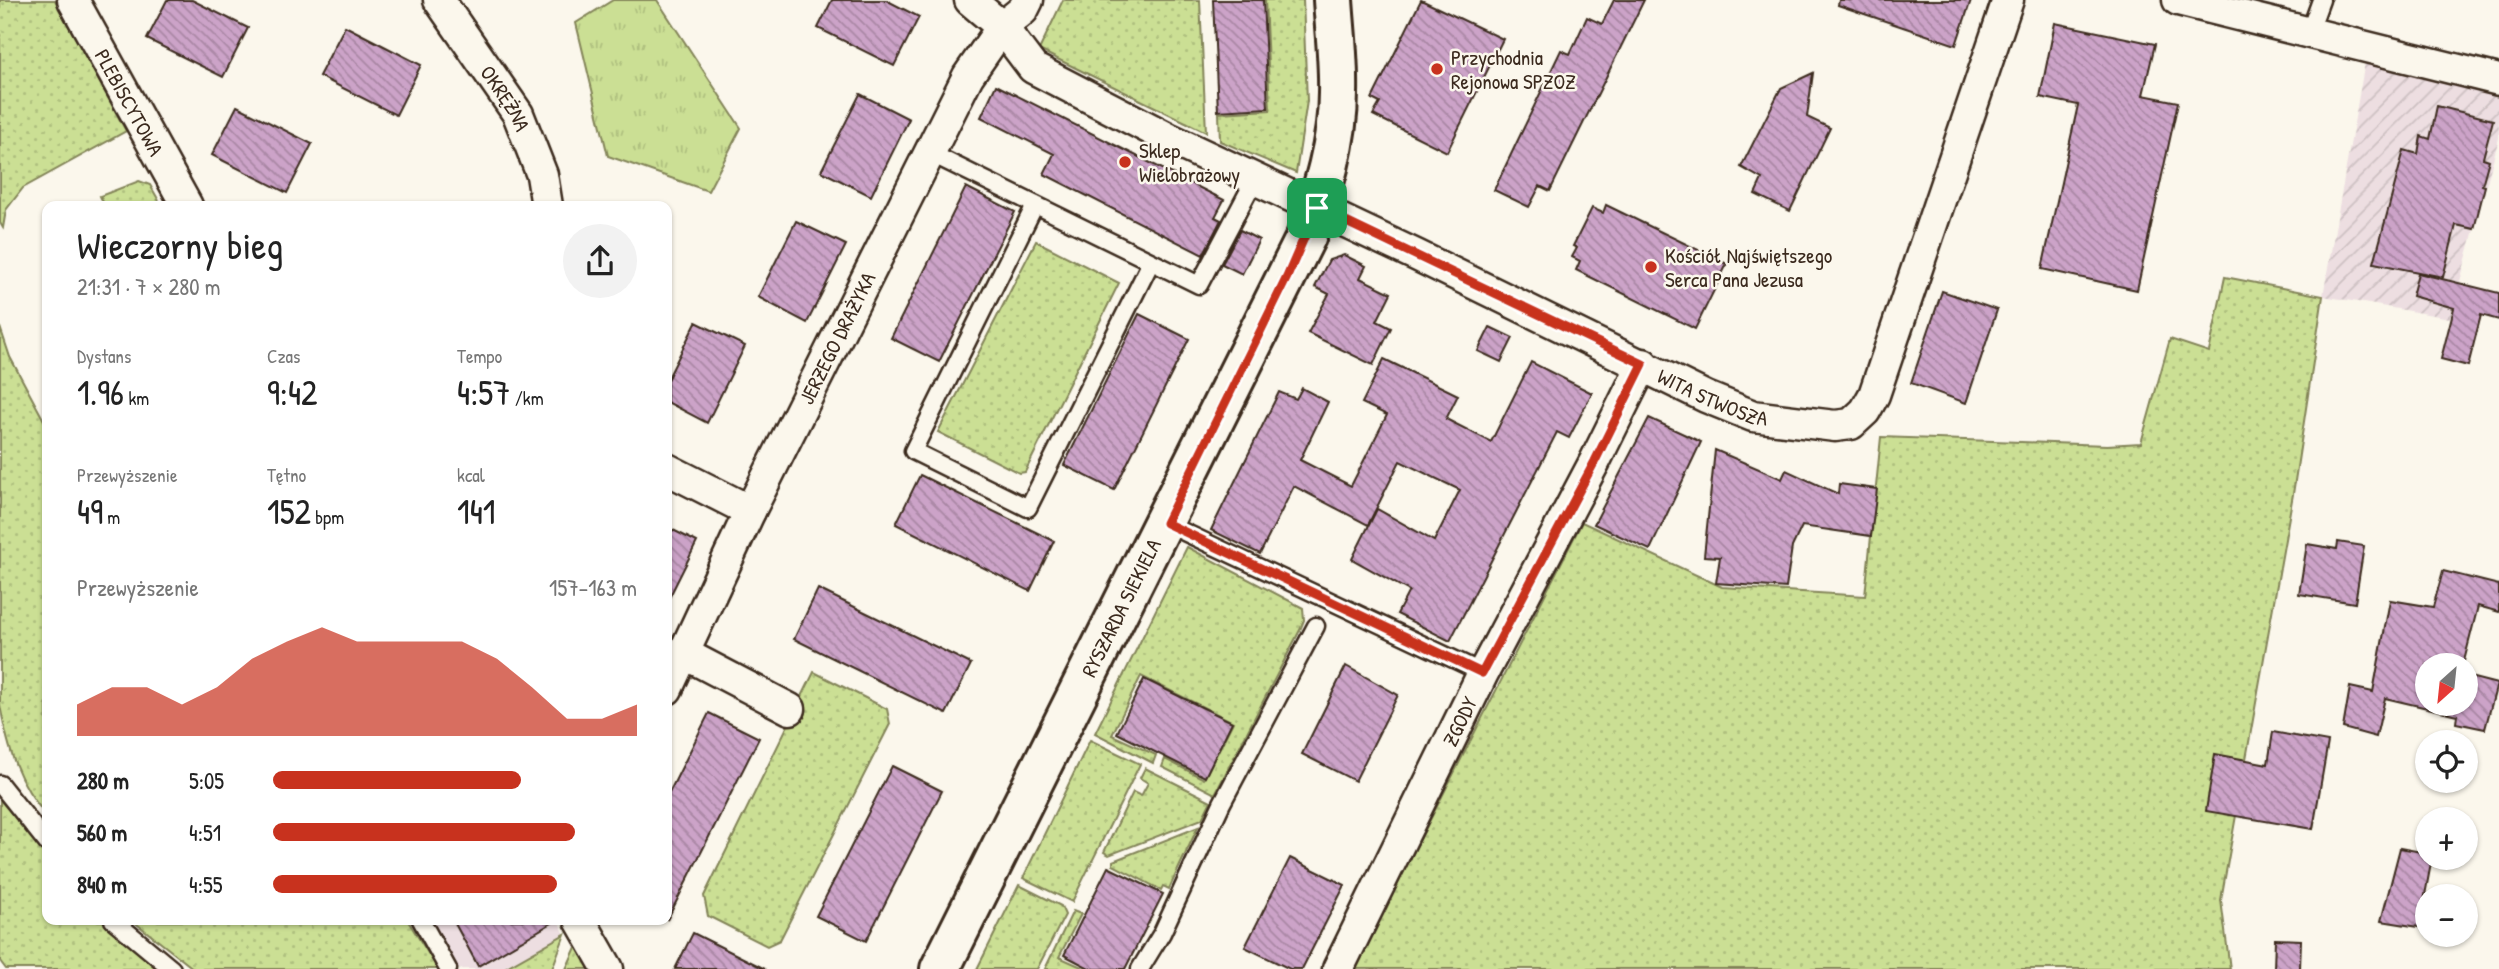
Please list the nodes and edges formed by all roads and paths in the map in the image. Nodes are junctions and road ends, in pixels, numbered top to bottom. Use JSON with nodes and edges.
{"nodes":[{"id":1,"x":73,"y":0,"type":"edge"},
{"id":2,"x":439,"y":0,"type":"edge"},
{"id":3,"x":970,"y":0,"type":"edge"},
{"id":4,"x":1028,"y":0,"type":"edge"},
{"id":5,"x":1333,"y":0,"type":"edge"},
{"id":6,"x":2008,"y":0,"type":"edge"},
{"id":7,"x":2178,"y":0,"type":"edge"},
{"id":8,"x":2321,"y":0,"type":"edge"},
{"id":9,"x":1002,"y":27,"type":"junction"},
{"id":10,"x":2309,"y":33,"type":"junction"},
{"id":11,"x":2499,"y":80,"type":"edge"},
{"id":12,"x":930,"y":153,"type":"junction"},
{"id":13,"x":1255,"y":179,"type":"junction"},
{"id":14,"x":184,"y":201,"type":"edge"},
{"id":15,"x":546,"y":201,"type":"edge"},
{"id":16,"x":1035,"y":205,"type":"junction"},
{"id":17,"x":1317,"y":208,"type":"junction"},
{"id":18,"x":1151,"y":262,"type":"junction"},
{"id":19,"x":1643,"y":364,"type":"junction"},
{"id":20,"x":672,"y":472,"type":"edge"},
{"id":21,"x":750,"y":511,"type":"junction"},
{"id":22,"x":1166,"y":523,"type":"junction"},
{"id":23,"x":1316,"y":626,"type":"dead end"},
{"id":24,"x":684,"y":653,"type":"junction"},
{"id":25,"x":1482,"y":673,"type":"junction"},
{"id":26,"x":672,"y":678,"type":"edge"},
{"id":27,"x":790,"y":709,"type":"dead end"},
{"id":28,"x":0,"y":784,"type":"edge"},
{"id":29,"x":42,"y":837,"type":"edge"},
{"id":30,"x":119,"y":925,"type":"edge"},
{"id":31,"x":424,"y":925,"type":"edge"},
{"id":32,"x":583,"y":925,"type":"edge"},
{"id":33,"x":172,"y":969,"type":"edge"},
{"id":34,"x":447,"y":969,"type":"edge"},
{"id":35,"x":608,"y":969,"type":"edge"},
{"id":36,"x":940,"y":969,"type":"edge"},
{"id":37,"x":1140,"y":969,"type":"edge"},
{"id":38,"x":1338,"y":969,"type":"edge"}],
"edges":[{"from":1,"to":14,"type":"street","name":"PLEBISCYTOWA"},
{"from":2,"to":15,"type":"street","name":"OKRĘŻNA"},
{"from":3,"to":9,"type":"street","name":"WITA STWOSZA"},
{"from":4,"to":9,"type":"street","name":"JERZEGO DRAŻYKA"},
{"from":5,"to":17,"type":"street","name":"RYSZARDA SIEKIELA"},
{"from":6,"to":19,"type":"street","name":"WITA STWOSZA"},
{"from":7,"to":10,"type":"street"},
{"from":8,"to":10,"type":"lane"},
{"from":9,"to":12,"type":"street","name":"JERZEGO DRAŻYKA"},
{"from":9,"to":13,"type":"street","name":"WITA STWOSZA"},
{"from":10,"to":11,"type":"street"},
{"from":12,"to":16,"type":"lane"},
{"from":12,"to":21,"type":"street","name":"JERZEGO DRAŻYKA"},
{"from":13,"to":17,"type":"street","name":"WITA STWOSZA"},
{"from":13,"to":18,"type":"lane"},
{"from":16,"to":18,"type":"lane"},
{"from":16,"to":18,"type":"lane"},
{"from":17,"to":19,"type":"street","name":"WITA STWOSZA"},
{"from":17,"to":22,"type":"street","name":"RYSZARDA SIEKIELA"},
{"from":19,"to":25,"type":"street","name":"ZGODY"},
{"from":20,"to":21,"type":"street"},
{"from":21,"to":24,"type":"street","name":"JERZEGO DRAŻYKA"},
{"from":22,"to":25,"type":"lane"},
{"from":22,"to":36,"type":"street","name":"RYSZARDA SIEKIELA"},
{"from":23,"to":37,"type":"lane"},
{"from":24,"to":26,"type":"street","name":"JERZEGO DRAŻYKA"},
{"from":24,"to":27,"type":"street"},
{"from":25,"to":38,"type":"street","name":"ZGODY"},
{"from":28,"to":29,"type":"lane"},
{"from":30,"to":33,"type":"lane"},
{"from":31,"to":34,"type":"lane"},
{"from":32,"to":35,"type":"street"}]}
